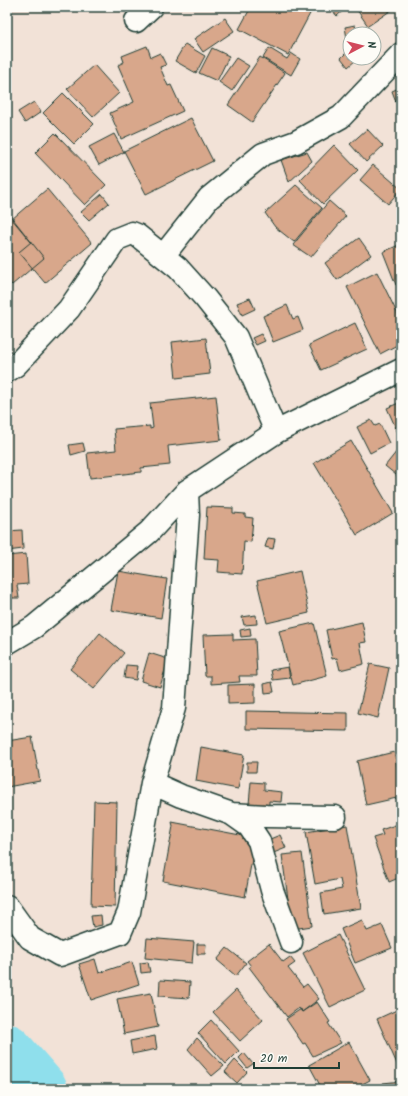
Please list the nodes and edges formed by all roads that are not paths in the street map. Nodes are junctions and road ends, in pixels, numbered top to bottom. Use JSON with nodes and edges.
{"nodes":[{"id":1,"x":401,"y":54,"type":"edge"},
{"id":2,"x":164,"y":256,"type":"junction"},
{"id":3,"x":401,"y":370,"type":"edge"},
{"id":4,"x":7,"y":371,"type":"edge"},
{"id":5,"x":276,"y":432,"type":"junction"},
{"id":6,"x":187,"y":491,"type":"junction"},
{"id":7,"x":7,"y":643,"type":"edge"},
{"id":8,"x":152,"y":783,"type":"junction"},
{"id":9,"x":232,"y":814,"type":"junction"},
{"id":10,"x":334,"y":817,"type":"dead end"},
{"id":11,"x":7,"y":906,"type":"edge"},
{"id":12,"x":291,"y":942,"type":"dead end"}],
"edges":[{"from":1,"to":2,"type":"street"},
{"from":2,"to":4,"type":"street"},
{"from":2,"to":5,"type":"street"},
{"from":3,"to":5,"type":"street"},
{"from":5,"to":6,"type":"street"},
{"from":6,"to":7,"type":"street"},
{"from":6,"to":8,"type":"street"},
{"from":8,"to":9,"type":"street"},
{"from":8,"to":11,"type":"street"},
{"from":9,"to":10,"type":"street"},
{"from":9,"to":12,"type":"street"}]}
